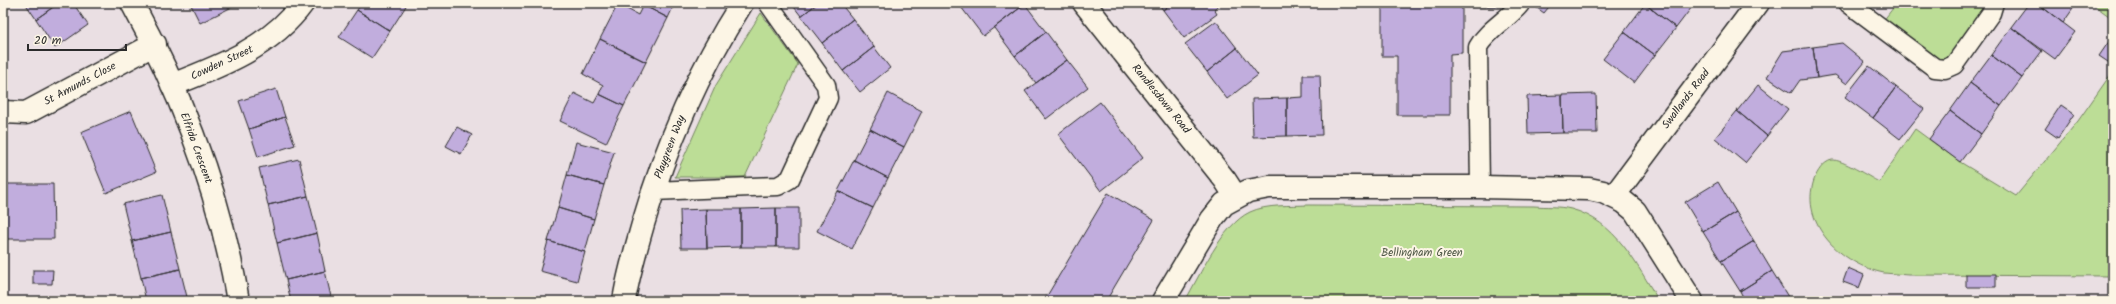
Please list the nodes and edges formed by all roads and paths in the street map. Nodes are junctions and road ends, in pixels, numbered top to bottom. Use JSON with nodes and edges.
{"nodes":[{"id":1,"x":132,"y":3,"type":"edge"},
{"id":2,"x":303,"y":3,"type":"edge"},
{"id":3,"x":742,"y":3,"type":"edge"},
{"id":4,"x":768,"y":3,"type":"edge"},
{"id":5,"x":1084,"y":3,"type":"edge"},
{"id":6,"x":1521,"y":3,"type":"edge"},
{"id":7,"x":1758,"y":3,"type":"edge"},
{"id":8,"x":1848,"y":3,"type":"edge"},
{"id":9,"x":1994,"y":3,"type":"edge"},
{"id":10,"x":155,"y":44,"type":"junction"},
{"id":11,"x":172,"y":86,"type":"junction"},
{"id":12,"x":3,"y":112,"type":"edge"},
{"id":13,"x":1480,"y":187,"type":"junction"},
{"id":14,"x":653,"y":191,"type":"junction"},
{"id":15,"x":1614,"y":196,"type":"junction"},
{"id":16,"x":1236,"y":197,"type":"junction"},
{"id":17,"x":238,"y":301,"type":"edge"},
{"id":18,"x":624,"y":301,"type":"edge"},
{"id":19,"x":1163,"y":301,"type":"edge"},
{"id":20,"x":1692,"y":301,"type":"edge"}],
"edges":[{"from":1,"to":10,"type":"street","name":"Elfrida Crescent"},
{"from":2,"to":11,"type":"street","name":"Cowden Street"},
{"from":3,"to":14,"type":"street","name":"Playgreen Way"},
{"from":4,"to":14,"type":"lane"},
{"from":5,"to":16,"type":"street","name":"Randlesdown Road"},
{"from":6,"to":13,"type":"lane"},
{"from":7,"to":15,"type":"street","name":"Swallands Road"},
{"from":8,"to":9,"type":"lane"},
{"from":10,"to":11,"type":"street","name":"Elfrida Crescent"},
{"from":10,"to":12,"type":"street","name":"St Amunds Close"},
{"from":11,"to":17,"type":"street","name":"Elfrida Crescent"},
{"from":13,"to":15,"type":"street"},
{"from":13,"to":16,"type":"street"},
{"from":14,"to":18,"type":"street","name":"Playgreen Way"},
{"from":15,"to":20,"type":"street"},
{"from":16,"to":19,"type":"street"}]}
